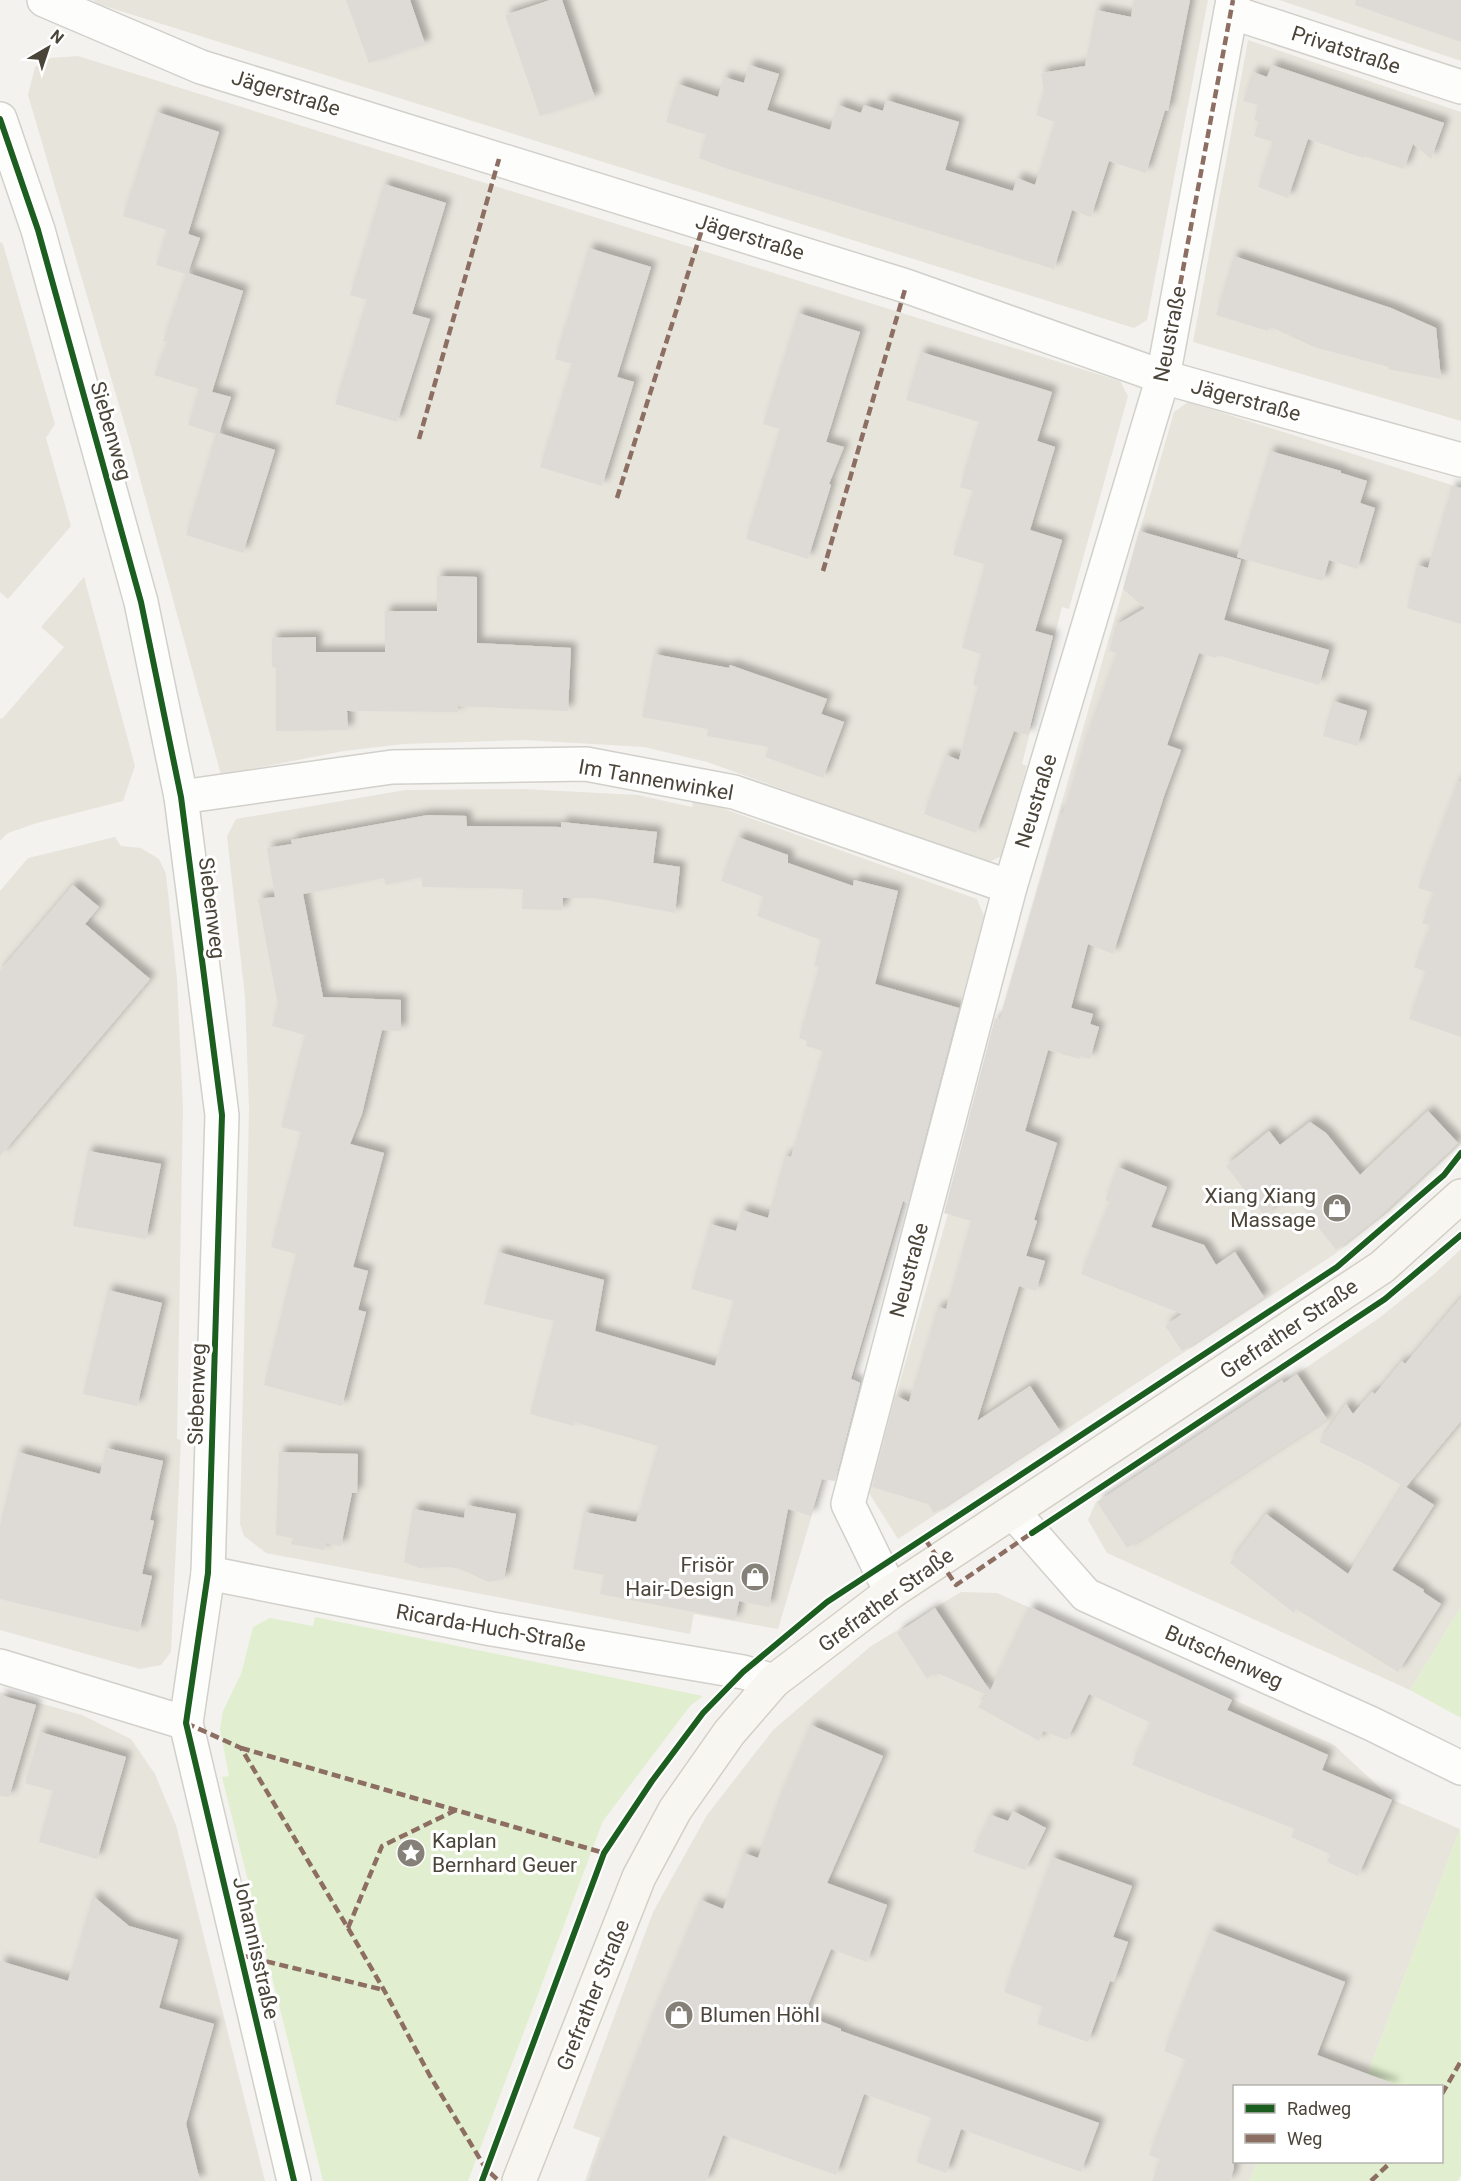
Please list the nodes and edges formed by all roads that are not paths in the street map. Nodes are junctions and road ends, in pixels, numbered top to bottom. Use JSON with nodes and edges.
{"nodes":[{"id":1,"x":44,"y":0,"type":"edge"},
{"id":2,"x":1232,"y":6,"type":"edge"},
{"id":3,"x":1461,"y":87,"type":"edge"},
{"id":4,"x":0,"y":119,"type":"edge"},
{"id":5,"x":1163,"y":377,"type":"junction"},
{"id":6,"x":1461,"y":460,"type":"edge"},
{"id":7,"x":181,"y":798,"type":"junction"},
{"id":8,"x":1010,"y":887,"type":"junction"},
{"id":9,"x":1461,"y":1196,"type":"edge"},
{"id":10,"x":1013,"y":1512,"type":"junction"},
{"id":11,"x":208,"y":1574,"type":"junction"},
{"id":12,"x":891,"y":1592,"type":"junction"},
{"id":13,"x":0,"y":1666,"type":"edge"},
{"id":14,"x":774,"y":1681,"type":"junction"},
{"id":15,"x":186,"y":1723,"type":"junction"},
{"id":16,"x":1461,"y":1768,"type":"edge"},
{"id":17,"x":294,"y":2181,"type":"edge"},
{"id":18,"x":519,"y":2181,"type":"edge"}],
"edges":[{"from":1,"to":5,"type":"street","name":"Jägerstraße"},
{"from":2,"to":3,"type":"street","name":"Privatstraße"},
{"from":2,"to":5,"type":"street","name":"Neustraße"},
{"from":4,"to":7,"type":"street","name":"Siebenweg"},
{"from":5,"to":6,"type":"street","name":"Jägerstraße"},
{"from":5,"to":8,"type":"street","name":"Neustraße"},
{"from":7,"to":8,"type":"street","name":"Im Tannenwinkel"},
{"from":7,"to":11,"type":"street","name":"Siebenweg"},
{"from":8,"to":12,"type":"street","name":"Neustraße"},
{"from":9,"to":10,"type":"main road","name":"Grefrather Straße"},
{"from":10,"to":12,"type":"main road","name":"Grefrather Straße"},
{"from":10,"to":16,"type":"street","name":"Butschenweg"},
{"from":11,"to":14,"type":"street","name":"Ricarda-Huch-Straße"},
{"from":11,"to":15,"type":"street","name":"Siebenweg"},
{"from":12,"to":14,"type":"main road","name":"Grefrather Straße"},
{"from":13,"to":15,"type":"street"},
{"from":14,"to":18,"type":"main road","name":"Grefrather Straße"},
{"from":15,"to":17,"type":"street","name":"Johannisstraße"}]}
